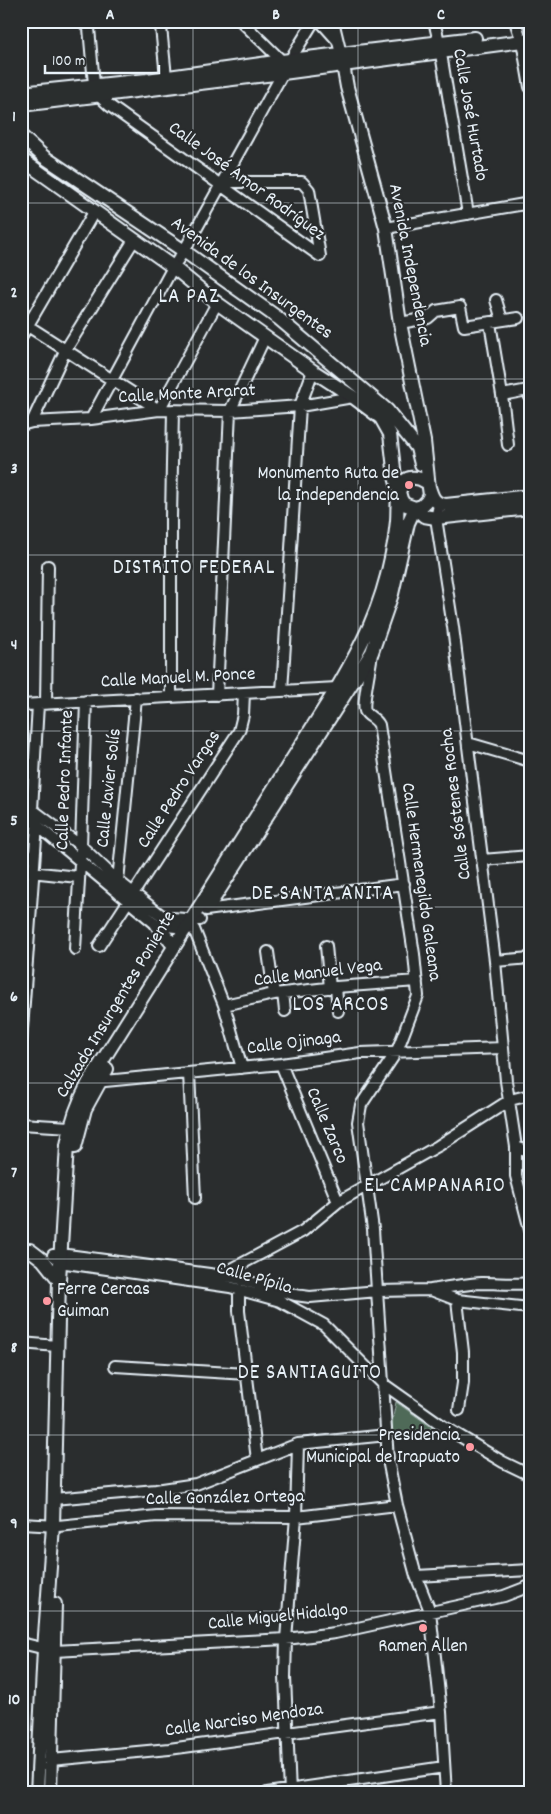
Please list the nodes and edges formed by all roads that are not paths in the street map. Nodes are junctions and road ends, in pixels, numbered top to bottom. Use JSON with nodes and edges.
{"nodes":[{"id":1,"x":81,"y":21,"type":"edge"},
{"id":2,"x":155,"y":21,"type":"edge"},
{"id":3,"x":241,"y":21,"type":"edge"},
{"id":4,"x":314,"y":21,"type":"edge"},
{"id":5,"x":320,"y":21,"type":"edge"},
{"id":6,"x":333,"y":21,"type":"edge"},
{"id":7,"x":434,"y":21,"type":"edge"},
{"id":8,"x":523,"y":33,"type":"edge"},
{"id":9,"x":338,"y":41,"type":"junction"},
{"id":10,"x":440,"y":48,"type":"junction"},
{"id":11,"x":342,"y":60,"type":"junction"},
{"id":12,"x":285,"y":65,"type":"junction"},
{"id":13,"x":166,"y":77,"type":"junction"},
{"id":14,"x":530,"y":86,"type":"edge"},
{"id":15,"x":96,"y":90,"type":"junction"},
{"id":16,"x":21,"y":93,"type":"edge"},
{"id":17,"x":26,"y":105,"type":"edge"},
{"id":18,"x":21,"y":116,"type":"edge"},
{"id":19,"x":21,"y":135,"type":"edge"},
{"id":20,"x":21,"y":159,"type":"edge"},
{"id":21,"x":222,"y":184,"type":"junction"},
{"id":22,"x":530,"y":203,"type":"edge"},
{"id":23,"x":94,"y":212,"type":"junction"},
{"id":24,"x":468,"y":214,"type":"junction"},
{"id":25,"x":386,"y":228,"type":"junction"},
{"id":26,"x":134,"y":240,"type":"junction"},
{"id":27,"x":184,"y":252,"type":"junction"},
{"id":28,"x":173,"y":267,"type":"junction"},
{"id":29,"x":496,"y":300,"type":"dead end"},
{"id":30,"x":217,"y":303,"type":"junction"},
{"id":31,"x":518,"y":318,"type":"dead end"},
{"id":32,"x":502,"y":320,"type":"junction"},
{"id":33,"x":400,"y":323,"type":"junction"},
{"id":34,"x":490,"y":323,"type":"junction"},
{"id":35,"x":28,"y":326,"type":"junction"},
{"id":36,"x":21,"y":337,"type":"edge"},
{"id":37,"x":265,"y":337,"type":"junction"},
{"id":38,"x":65,"y":351,"type":"junction"},
{"id":39,"x":313,"y":371,"type":"junction"},
{"id":40,"x":111,"y":380,"type":"junction"},
{"id":41,"x":529,"y":394,"type":"edge"},
{"id":42,"x":502,"y":395,"type":"junction"},
{"id":43,"x":354,"y":397,"type":"junction"},
{"id":44,"x":300,"y":406,"type":"junction"},
{"id":45,"x":159,"y":410,"type":"junction"},
{"id":46,"x":173,"y":410,"type":"junction"},
{"id":47,"x":230,"y":411,"type":"junction"},
{"id":48,"x":91,"y":419,"type":"junction"},
{"id":49,"x":32,"y":422,"type":"junction"},
{"id":50,"x":21,"y":425,"type":"edge"},
{"id":51,"x":508,"y":445,"type":"dead end"},
{"id":52,"x":428,"y":485,"type":"junction"},
{"id":53,"x":399,"y":493,"type":"junction"},
{"id":54,"x":530,"y":496,"type":"edge"},
{"id":55,"x":439,"y":505,"type":"junction"},
{"id":56,"x":415,"y":508,"type":"junction"},
{"id":57,"x":530,"y":508,"type":"edge"},
{"id":58,"x":436,"y":518,"type":"junction"},
{"id":59,"x":48,"y":566,"type":"dead end"},
{"id":60,"x":385,"y":601,"type":"junction"},
{"id":61,"x":372,"y":652,"type":"junction"},
{"id":62,"x":338,"y":688,"type":"junction"},
{"id":63,"x":282,"y":691,"type":"junction"},
{"id":64,"x":244,"y":693,"type":"junction"},
{"id":65,"x":217,"y":695,"type":"junction"},
{"id":66,"x":171,"y":697,"type":"junction"},
{"id":67,"x":136,"y":698,"type":"junction"},
{"id":68,"x":86,"y":701,"type":"junction"},
{"id":69,"x":42,"y":704,"type":"junction"},
{"id":70,"x":21,"y":705,"type":"edge"},
{"id":71,"x":468,"y":743,"type":"junction"},
{"id":72,"x":530,"y":761,"type":"edge"},
{"id":73,"x":21,"y":801,"type":"edge"},
{"id":74,"x":32,"y":810,"type":"junction"},
{"id":75,"x":21,"y":812,"type":"edge"},
{"id":76,"x":37,"y":824,"type":"junction"},
{"id":77,"x":81,"y":846,"type":"junction"},
{"id":78,"x":530,"y":856,"type":"edge"},
{"id":79,"x":482,"y":860,"type":"junction"},
{"id":80,"x":80,"y":861,"type":"junction"},
{"id":81,"x":21,"y":871,"type":"edge"},
{"id":82,"x":34,"y":872,"type":"junction"},
{"id":83,"x":78,"y":877,"type":"junction"},
{"id":84,"x":118,"y":882,"type":"junction"},
{"id":85,"x":404,"y":884,"type":"junction"},
{"id":86,"x":132,"y":897,"type":"junction"},
{"id":87,"x":195,"y":921,"type":"junction"},
{"id":88,"x":157,"y":925,"type":"junction"},
{"id":89,"x":99,"y":946,"type":"dead end"},
{"id":90,"x":174,"y":946,"type":"junction"},
{"id":91,"x":326,"y":946,"type":"dead end"},
{"id":92,"x":74,"y":948,"type":"dead end"},
{"id":93,"x":268,"y":952,"type":"dead end"},
{"id":94,"x":530,"y":958,"type":"edge"},
{"id":95,"x":495,"y":961,"type":"junction"},
{"id":96,"x":417,"y":981,"type":"junction"},
{"id":97,"x":333,"y":987,"type":"junction"},
{"id":98,"x":278,"y":994,"type":"junction"},
{"id":99,"x":224,"y":1005,"type":"junction"},
{"id":100,"x":285,"y":1011,"type":"dead end"},
{"id":101,"x":338,"y":1011,"type":"dead end"},
{"id":102,"x":21,"y":1043,"type":"edge"},
{"id":103,"x":503,"y":1048,"type":"junction"},
{"id":104,"x":397,"y":1051,"type":"junction"},
{"id":105,"x":281,"y":1064,"type":"junction"},
{"id":106,"x":242,"y":1068,"type":"junction"},
{"id":107,"x":189,"y":1073,"type":"junction"},
{"id":108,"x":94,"y":1082,"type":"junction"},
{"id":109,"x":530,"y":1095,"type":"edge"},
{"id":110,"x":510,"y":1100,"type":"junction"},
{"id":111,"x":21,"y":1124,"type":"edge"},
{"id":112,"x":70,"y":1127,"type":"junction"},
{"id":113,"x":516,"y":1147,"type":"junction"},
{"id":114,"x":530,"y":1152,"type":"edge"},
{"id":115,"x":68,"y":1180,"type":"junction"},
{"id":116,"x":367,"y":1184,"type":"junction"},
{"id":117,"x":195,"y":1198,"type":"dead end"},
{"id":118,"x":338,"y":1202,"type":"junction"},
{"id":119,"x":530,"y":1230,"type":"edge"},
{"id":120,"x":26,"y":1249,"type":"edge"},
{"id":121,"x":61,"y":1258,"type":"junction"},
{"id":122,"x":219,"y":1276,"type":"junction"},
{"id":123,"x":59,"y":1280,"type":"junction"},
{"id":124,"x":207,"y":1283,"type":"junction"},
{"id":125,"x":530,"y":1283,"type":"edge"},
{"id":126,"x":239,"y":1289,"type":"junction"},
{"id":127,"x":431,"y":1290,"type":"junction"},
{"id":128,"x":378,"y":1291,"type":"junction"},
{"id":129,"x":310,"y":1297,"type":"junction"},
{"id":130,"x":457,"y":1300,"type":"junction"},
{"id":131,"x":62,"y":1304,"type":"junction"},
{"id":132,"x":530,"y":1308,"type":"edge"},
{"id":133,"x":309,"y":1316,"type":"junction"},
{"id":134,"x":21,"y":1343,"type":"edge"},
{"id":135,"x":57,"y":1346,"type":"junction"},
{"id":136,"x":115,"y":1366,"type":"dead end"},
{"id":137,"x":247,"y":1374,"type":"junction"},
{"id":138,"x":382,"y":1383,"type":"junction"},
{"id":139,"x":399,"y":1396,"type":"junction"},
{"id":140,"x":459,"y":1410,"type":"dead end"},
{"id":141,"x":384,"y":1412,"type":"junction"},
{"id":142,"x":387,"y":1435,"type":"junction"},
{"id":143,"x":298,"y":1444,"type":"junction"},
{"id":144,"x":257,"y":1460,"type":"junction"},
{"id":145,"x":530,"y":1475,"type":"edge"},
{"id":146,"x":56,"y":1499,"type":"junction"},
{"id":147,"x":397,"y":1505,"type":"junction"},
{"id":148,"x":296,"y":1517,"type":"junction"},
{"id":149,"x":21,"y":1524,"type":"edge"},
{"id":150,"x":56,"y":1526,"type":"junction"},
{"id":151,"x":530,"y":1570,"type":"edge"},
{"id":152,"x":416,"y":1576,"type":"junction"},
{"id":153,"x":530,"y":1586,"type":"edge"},
{"id":154,"x":430,"y":1611,"type":"junction"},
{"id":155,"x":286,"y":1639,"type":"junction"},
{"id":156,"x":21,"y":1643,"type":"edge"},
{"id":157,"x":49,"y":1650,"type":"junction"},
{"id":158,"x":441,"y":1712,"type":"junction"},
{"id":159,"x":288,"y":1733,"type":"junction"},
{"id":160,"x":51,"y":1760,"type":"junction"},
{"id":161,"x":444,"y":1767,"type":"junction"},
{"id":162,"x":290,"y":1791,"type":"edge"},
{"id":163,"x":37,"y":1793,"type":"edge"},
{"id":164,"x":50,"y":1793,"type":"edge"},
{"id":165,"x":267,"y":1793,"type":"edge"},
{"id":166,"x":446,"y":1793,"type":"edge"}],
"edges":[{"from":1,"to":15,"type":"street"},
{"from":2,"to":13,"type":"street"},
{"from":3,"to":12,"type":"street"},
{"from":4,"to":12,"type":"street"},
{"from":5,"to":9,"type":"street"},
{"from":6,"to":9,"type":"street","name":"Avenida Independencia"},
{"from":7,"to":10,"type":"street","name":"Calle José Hurtado"},
{"from":8,"to":10,"type":"main road"},
{"from":8,"to":14,"type":"street"},
{"from":9,"to":11,"type":"street","name":"Avenida Independencia"},
{"from":10,"to":11,"type":"main road"},
{"from":10,"to":24,"type":"street","name":"Calle José Hurtado"},
{"from":11,"to":12,"type":"main road"},
{"from":11,"to":25,"type":"main road","name":"Avenida Independencia"},
{"from":12,"to":13,"type":"main road"},
{"from":12,"to":15,"type":"main road"},
{"from":12,"to":21,"type":"street"},
{"from":13,"to":15,"type":"main road"},
{"from":15,"to":16,"type":"main road"},
{"from":15,"to":17,"type":"main road"},
{"from":15,"to":21,"type":"street","name":"Calle José Amor Rodríguez"},
{"from":17,"to":18,"type":"main road"},
{"from":19,"to":27,"type":"main road","name":"Avenida de los Insurgentes"},
{"from":20,"to":23,"type":"main road","name":"Avenida de los Insurgentes"},
{"from":21,"to":21,"type":"street","name":"Calle José Amor Rodríguez"},
{"from":21,"to":27,"type":"street"},
{"from":22,"to":24,"type":"street"},
{"from":23,"to":26,"type":"main road","name":"Avenida de los Insurgentes"},
{"from":23,"to":35,"type":"street"},
{"from":24,"to":25,"type":"street"},
{"from":25,"to":33,"type":"main road","name":"Avenida Independencia"},
{"from":26,"to":28,"type":"main road","name":"Avenida de los Insurgentes"},
{"from":26,"to":38,"type":"street"},
{"from":27,"to":28,"type":"street"},
{"from":27,"to":52,"type":"main road","name":"Avenida de los Insurgentes"},
{"from":28,"to":30,"type":"main road","name":"Avenida de los Insurgentes"},
{"from":28,"to":40,"type":"street"},
{"from":29,"to":32,"type":"street"},
{"from":30,"to":37,"type":"main road","name":"Avenida de los Insurgentes"},
{"from":30,"to":45,"type":"street"},
{"from":31,"to":32,"type":"street"},
{"from":32,"to":34,"type":"street"},
{"from":33,"to":34,"type":"street"},
{"from":33,"to":52,"type":"main road","name":"Avenida Independencia"},
{"from":34,"to":42,"type":"street"},
{"from":35,"to":36,"type":"street"},
{"from":35,"to":38,"type":"street"},
{"from":37,"to":39,"type":"main road","name":"Avenida de los Insurgentes"},
{"from":37,"to":47,"type":"street"},
{"from":38,"to":40,"type":"street"},
{"from":38,"to":49,"type":"street"},
{"from":39,"to":43,"type":"main road","name":"Avenida de los Insurgentes"},
{"from":39,"to":44,"type":"street"},
{"from":40,"to":45,"type":"street"},
{"from":40,"to":48,"type":"street"},
{"from":41,"to":42,"type":"street"},
{"from":42,"to":51,"type":"street"},
{"from":43,"to":44,"type":"street","name":"Calle Monte Ararat"},
{"from":43,"to":53,"type":"main road","name":"Avenida de los Insurgentes"},
{"from":44,"to":47,"type":"street","name":"Calle Monte Ararat"},
{"from":44,"to":63,"type":"street"},
{"from":45,"to":46,"type":"street","name":"Calle Monte Ararat"},
{"from":45,"to":48,"type":"street","name":"Calle Monte Ararat"},
{"from":46,"to":47,"type":"street","name":"Calle Monte Ararat"},
{"from":46,"to":66,"type":"street"},
{"from":47,"to":65,"type":"street"},
{"from":48,"to":49,"type":"street","name":"Calle Monte Ararat"},
{"from":49,"to":50,"type":"street","name":"Calle Monte Ararat"},
{"from":52,"to":53,"type":"main road"},
{"from":52,"to":55,"type":"main road"},
{"from":52,"to":56,"type":"main road"},
{"from":53,"to":56,"type":"main road"},
{"from":53,"to":60,"type":"main road","name":"Calzada Insurgentes Poniente"},
{"from":54,"to":55,"type":"main road"},
{"from":55,"to":58,"type":"street","name":"Calle Sóstenes Rocha"},
{"from":56,"to":58,"type":"main road"},
{"from":56,"to":60,"type":"main road","name":"Calzada Insurgentes Poniente"},
{"from":57,"to":58,"type":"main road"},
{"from":58,"to":71,"type":"street","name":"Calle Sóstenes Rocha"},
{"from":59,"to":69,"type":"street"},
{"from":60,"to":61,"type":"main road","name":"Calzada Insurgentes Poniente"},
{"from":60,"to":62,"type":"main road","name":"Calzada Insurgentes Poniente"},
{"from":61,"to":85,"type":"street","name":"Calle Hermenegildo Galeana"},
{"from":61,"to":87,"type":"main road","name":"Calzada Insurgentes Poniente"},
{"from":62,"to":63,"type":"street","name":"Calle Manuel M. Ponce"},
{"from":62,"to":87,"type":"main road","name":"Calzada Insurgentes Poniente"},
{"from":63,"to":64,"type":"street","name":"Calle Manuel M. Ponce"},
{"from":64,"to":65,"type":"street","name":"Calle Manuel M. Ponce"},
{"from":64,"to":86,"type":"street","name":"Calle Pedro Vargas"},
{"from":65,"to":66,"type":"street","name":"Calle Manuel M. Ponce"},
{"from":66,"to":67,"type":"street","name":"Calle Manuel M. Ponce"},
{"from":67,"to":68,"type":"street","name":"Calle Manuel M. Ponce"},
{"from":67,"to":84,"type":"street","name":"Calle Javier Solís"},
{"from":68,"to":69,"type":"street","name":"Calle Manuel M. Ponce"},
{"from":68,"to":77,"type":"street","name":"Calle Pedro Infante"},
{"from":69,"to":70,"type":"street","name":"Calle Manuel M. Ponce"},
{"from":69,"to":74,"type":"street"},
{"from":71,"to":72,"type":"street"},
{"from":71,"to":79,"type":"street","name":"Calle Sóstenes Rocha"},
{"from":73,"to":74,"type":"street"},
{"from":74,"to":77,"type":"street"},
{"from":75,"to":76,"type":"street"},
{"from":76,"to":80,"type":"street"},
{"from":76,"to":82,"type":"street"},
{"from":77,"to":80,"type":"street","name":"Calle Pedro Infante"},
{"from":77,"to":84,"type":"street"},
{"from":78,"to":79,"type":"street"},
{"from":79,"to":95,"type":"street","name":"Calle Sóstenes Rocha"},
{"from":80,"to":83,"type":"street","name":"Calle Pedro Infante"},
{"from":80,"to":86,"type":"street"},
{"from":81,"to":82,"type":"street"},
{"from":82,"to":83,"type":"street"},
{"from":82,"to":102,"type":"street"},
{"from":83,"to":92,"type":"street","name":"Calle Pedro Infante"},
{"from":84,"to":86,"type":"street"},
{"from":85,"to":87,"type":"street"},
{"from":85,"to":96,"type":"street","name":"Calle Hermenegildo Galeana"},
{"from":86,"to":87,"type":"street"},
{"from":86,"to":88,"type":"street"},
{"from":86,"to":89,"type":"street","name":"Calle Pedro Vargas"},
{"from":87,"to":88,"type":"street"},
{"from":87,"to":90,"type":"main road","name":"Calzada Insurgentes Poniente"},
{"from":87,"to":99,"type":"street"},
{"from":87,"to":108,"type":"main road","name":"Calzada Insurgentes Poniente"},
{"from":88,"to":90,"type":"main road"},
{"from":90,"to":108,"type":"main road","name":"Calzada Insurgentes Poniente"},
{"from":91,"to":97,"type":"street"},
{"from":93,"to":98,"type":"street"},
{"from":94,"to":95,"type":"street"},
{"from":95,"to":103,"type":"street","name":"Calle Sóstenes Rocha"},
{"from":96,"to":97,"type":"street","name":"Calle Manuel Vega"},
{"from":96,"to":104,"type":"street","name":"Calle Hermenegildo Galeana"},
{"from":97,"to":98,"type":"street","name":"Calle Manuel Vega"},
{"from":97,"to":101,"type":"street"},
{"from":98,"to":99,"type":"street","name":"Calle Manuel Vega"},
{"from":98,"to":100,"type":"street"},
{"from":99,"to":106,"type":"street"},
{"from":103,"to":104,"type":"street","name":"Calle Ojinaga"},
{"from":103,"to":110,"type":"street","name":"Calle Sóstenes Rocha"},
{"from":104,"to":105,"type":"street","name":"Calle Ojinaga"},
{"from":104,"to":116,"type":"street","name":"Calle Hermenegildo Galeana"},
{"from":105,"to":106,"type":"street","name":"Calle Ojinaga"},
{"from":105,"to":118,"type":"street","name":"Calle Zarco"},
{"from":106,"to":107,"type":"street","name":"Calle Ojinaga"},
{"from":107,"to":108,"type":"street","name":"Calle Ojinaga"},
{"from":107,"to":117,"type":"street"},
{"from":108,"to":112,"type":"main road","name":"Calzada Insurgentes Poniente"},
{"from":108,"to":115,"type":"main road","name":"Calzada Insurgentes Poniente"},
{"from":109,"to":110,"type":"street"},
{"from":110,"to":113,"type":"street","name":"Calle Sóstenes Rocha"},
{"from":110,"to":116,"type":"street"},
{"from":111,"to":112,"type":"street"},
{"from":112,"to":115,"type":"main road","name":"Calzada Insurgentes Poniente"},
{"from":113,"to":114,"type":"street"},
{"from":113,"to":119,"type":"street","name":"Calle Sóstenes Rocha"},
{"from":115,"to":121,"type":"main road","name":"Calzada Insurgentes Poniente"},
{"from":116,"to":118,"type":"street"},
{"from":116,"to":128,"type":"street","name":"Calle Hermenegildo Galeana"},
{"from":118,"to":122,"type":"street"},
{"from":120,"to":121,"type":"street","name":"Calle Pípila"},
{"from":120,"to":123,"type":"main road"},
{"from":121,"to":122,"type":"street","name":"Calle Pípila"},
{"from":121,"to":123,"type":"main road","name":"Calzada Insurgentes Poniente"},
{"from":121,"to":124,"type":"street","name":"Calle Pípila"},
{"from":121,"to":131,"type":"main road","name":"Calzada Insurgentes Poniente"},
{"from":122,"to":124,"type":"street"},
{"from":122,"to":129,"type":"street","name":"Calle Pípila"},
{"from":123,"to":131,"type":"main road","name":"Calzada Insurgentes Poniente"},
{"from":124,"to":126,"type":"street","name":"Calle Pípila"},
{"from":125,"to":127,"type":"street"},
{"from":126,"to":133,"type":"street","name":"Calle Pípila"},
{"from":126,"to":137,"type":"street"},
{"from":127,"to":128,"type":"street","name":"Calle Pípila"},
{"from":127,"to":130,"type":"street"},
{"from":128,"to":129,"type":"street","name":"Calle Pípila"},
{"from":128,"to":138,"type":"street","name":"Calle Hermenegildo Galeana"},
{"from":129,"to":133,"type":"street"},
{"from":130,"to":132,"type":"street"},
{"from":130,"to":140,"type":"street"},
{"from":131,"to":135,"type":"main road","name":"Calzada Insurgentes Poniente"},
{"from":131,"to":146,"type":"main road","name":"Calzada Insurgentes Poniente"},
{"from":133,"to":138,"type":"street","name":"Calle Pípila"},
{"from":134,"to":135,"type":"street"},
{"from":135,"to":146,"type":"main road","name":"Calzada Insurgentes Poniente"},
{"from":136,"to":137,"type":"street"},
{"from":137,"to":144,"type":"street"},
{"from":138,"to":139,"type":"street","name":"Calle Pípila"},
{"from":138,"to":141,"type":"street","name":"Calle Hermenegildo Galeana"},
{"from":139,"to":141,"type":"street"},
{"from":139,"to":145,"type":"street","name":"Calle Pípila"},
{"from":141,"to":142,"type":"street","name":"Calle Hermenegildo Galeana"},
{"from":142,"to":143,"type":"street"},
{"from":142,"to":147,"type":"street","name":"Calle Hermenegildo Galeana"},
{"from":143,"to":144,"type":"street"},
{"from":143,"to":148,"type":"street"},
{"from":144,"to":146,"type":"street"},
{"from":146,"to":150,"type":"main road","name":"Calzada Insurgentes Poniente"},
{"from":147,"to":148,"type":"street","name":"Calle González Ortega"},
{"from":147,"to":152,"type":"street","name":"Calle Hermenegildo Galeana"},
{"from":148,"to":150,"type":"street","name":"Calle González Ortega"},
{"from":148,"to":155,"type":"street"},
{"from":149,"to":150,"type":"street","name":"Calle González Ortega"},
{"from":150,"to":157,"type":"main road","name":"Calzada Insurgentes Poniente"},
{"from":151,"to":152,"type":"street"},
{"from":152,"to":154,"type":"street","name":"Calle Hermenegildo Galeana"},
{"from":153,"to":154,"type":"street","name":"Calle Miguel Hidalgo"},
{"from":154,"to":155,"type":"street","name":"Calle Miguel Hidalgo"},
{"from":154,"to":158,"type":"street","name":"Calle Hermenegildo Galeana"},
{"from":155,"to":157,"type":"street","name":"Calle Miguel Hidalgo"},
{"from":155,"to":159,"type":"street"},
{"from":156,"to":157,"type":"street","name":"Calle Miguel Hidalgo"},
{"from":157,"to":160,"type":"main road"},
{"from":157,"to":163,"type":"main road"},
{"from":158,"to":159,"type":"street","name":"Calle Narciso Mendoza"},
{"from":158,"to":161,"type":"street","name":"Calle Hermenegildo Galeana"},
{"from":159,"to":160,"type":"street","name":"Calle Narciso Mendoza"},
{"from":159,"to":162,"type":"street"},
{"from":160,"to":164,"type":"main road"},
{"from":161,"to":162,"type":"street"},
{"from":161,"to":166,"type":"street","name":"Calle Hermenegildo Galeana"},
{"from":162,"to":165,"type":"street"}]}
